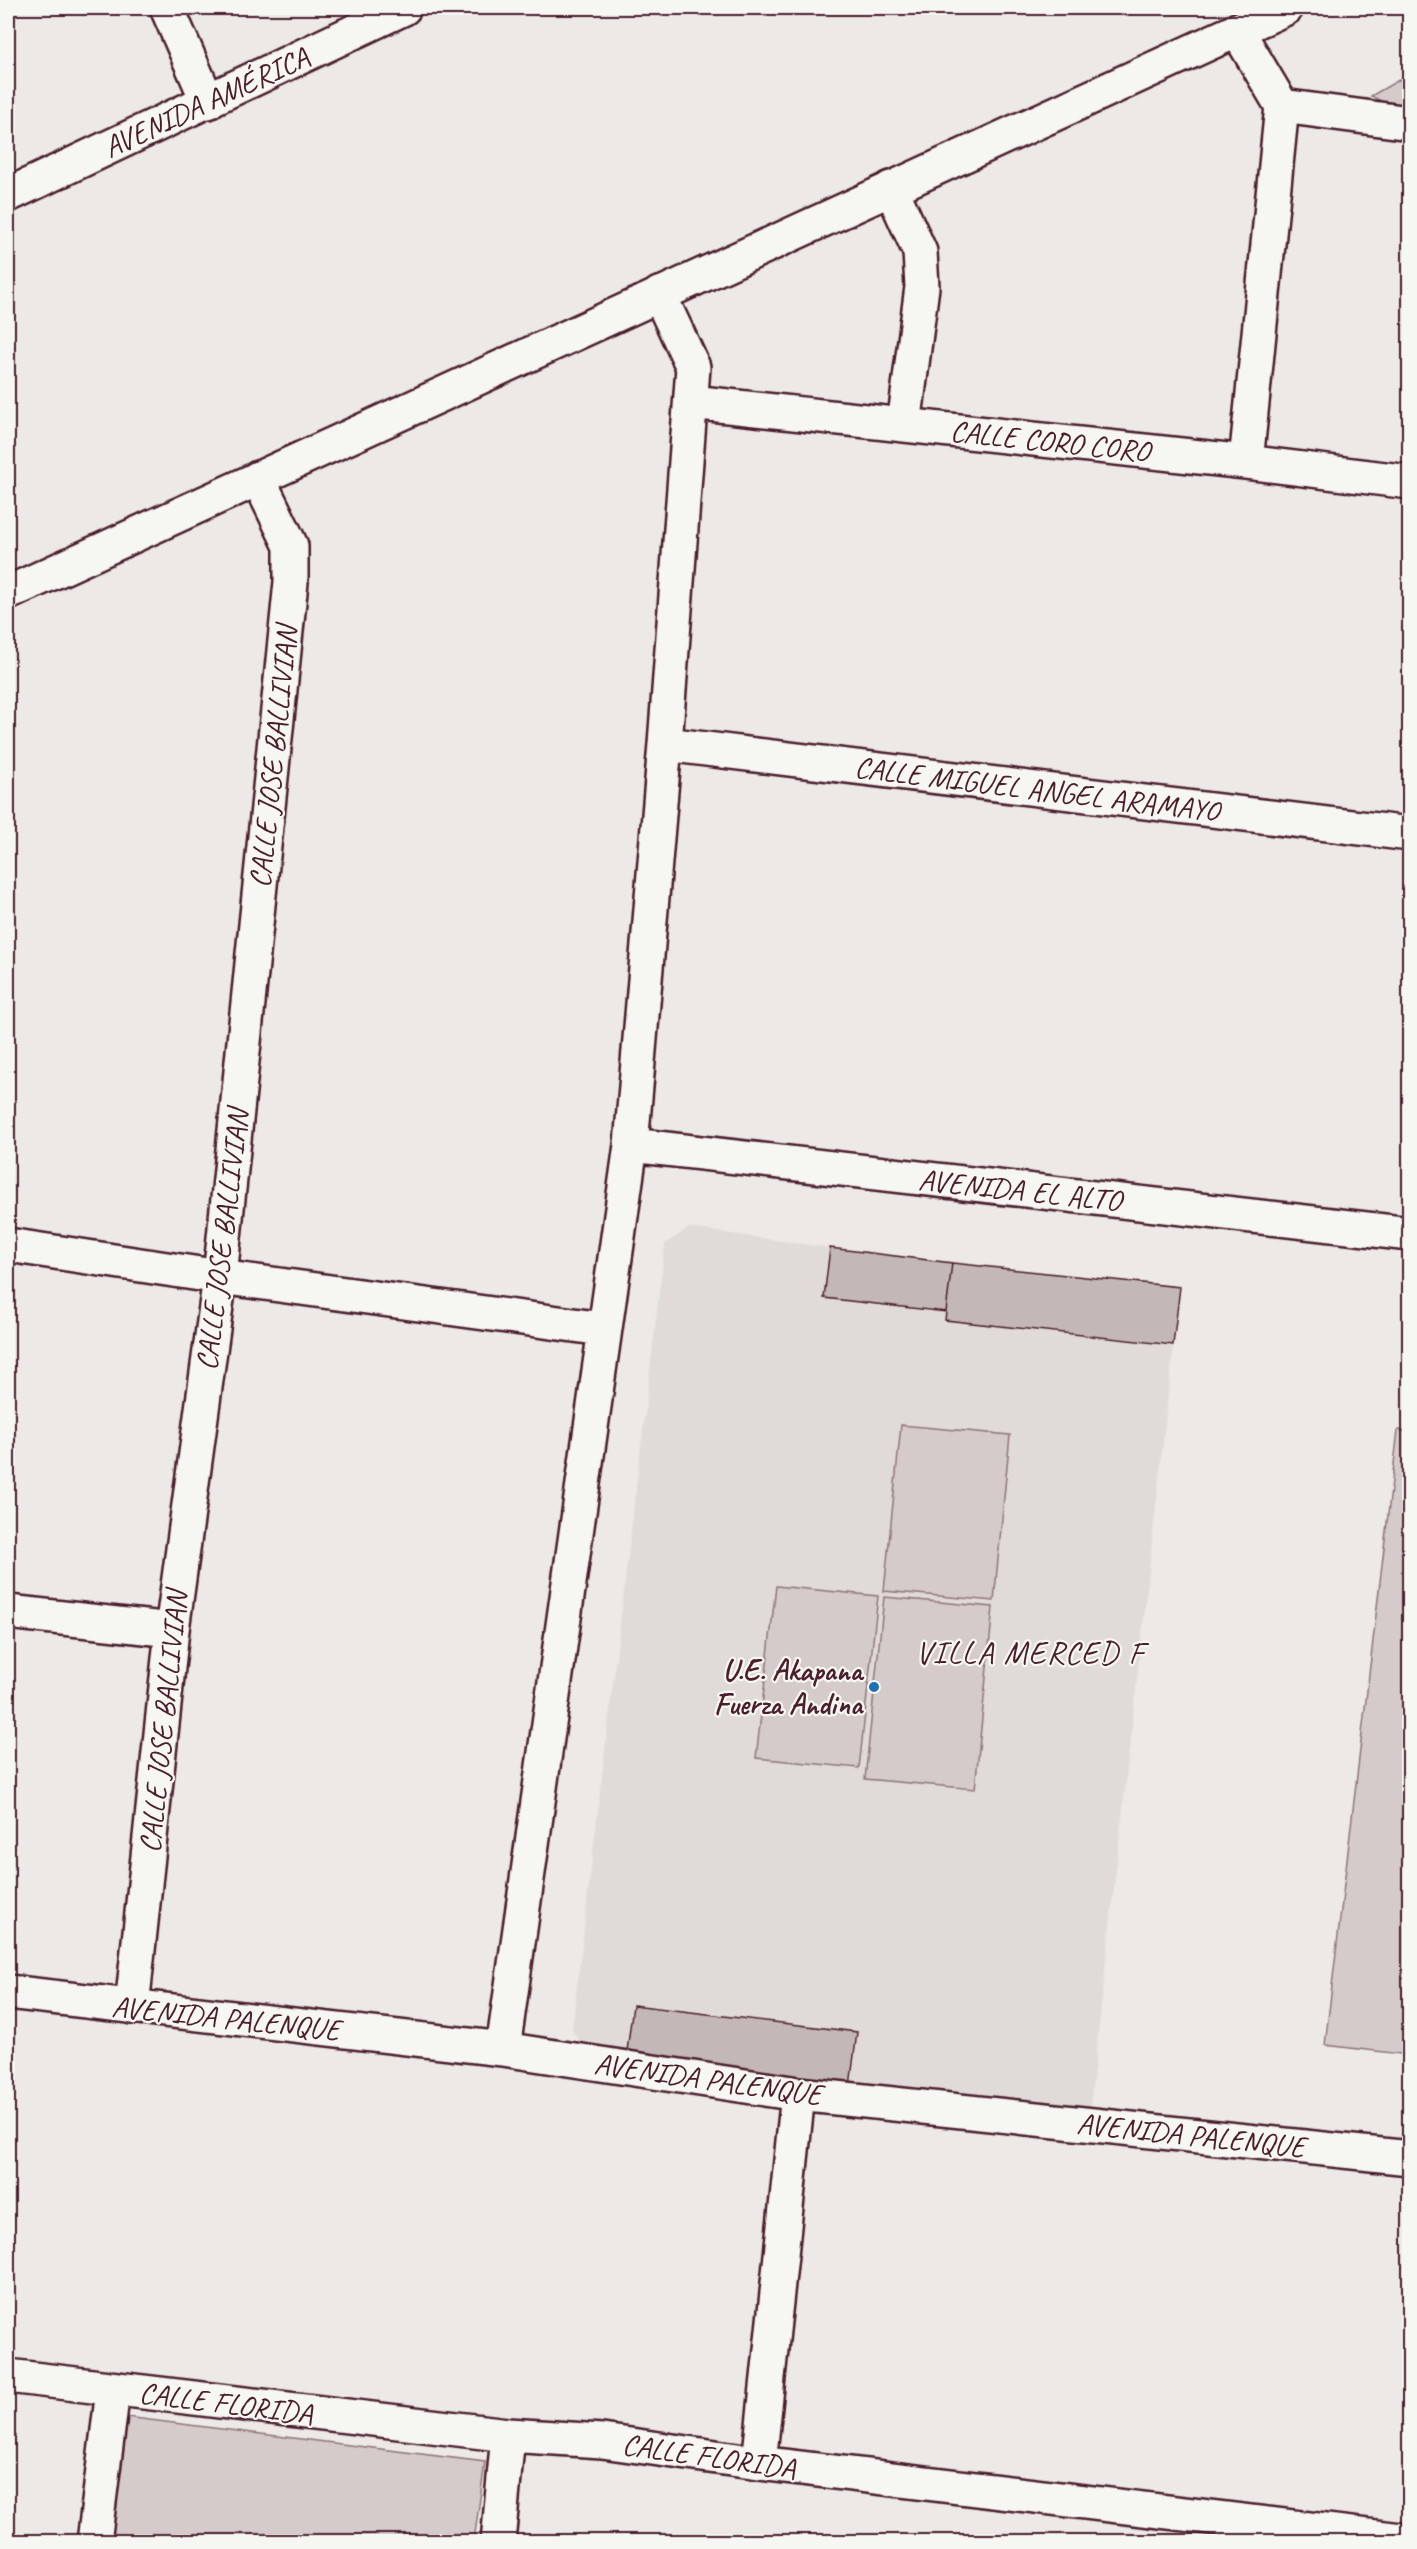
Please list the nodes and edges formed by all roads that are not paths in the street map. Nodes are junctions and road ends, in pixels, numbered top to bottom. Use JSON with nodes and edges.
{"nodes":[{"id":1,"x":167,"y":8,"type":"edge"},
{"id":2,"x":404,"y":8,"type":"edge"},
{"id":3,"x":1286,"y":8,"type":"edge"},
{"id":4,"x":1238,"y":30,"type":"junction"},
{"id":5,"x":208,"y":102,"type":"junction"},
{"id":6,"x":1282,"y":106,"type":"junction"},
{"id":7,"x":1410,"y":123,"type":"edge"},
{"id":8,"x":891,"y":188,"type":"junction"},
{"id":9,"x":8,"y":195,"type":"edge"},
{"id":10,"x":659,"y":294,"type":"junction"},
{"id":11,"x":691,"y":402,"type":"junction"},
{"id":12,"x":904,"y":425,"type":"junction"},
{"id":13,"x":1246,"y":462,"type":"junction"},
{"id":14,"x":258,"y":478,"type":"junction"},
{"id":15,"x":1410,"y":482,"type":"edge"},
{"id":16,"x":8,"y":593,"type":"edge"},
{"id":17,"x":665,"y":744,"type":"junction"},
{"id":18,"x":1410,"y":834,"type":"edge"},
{"id":19,"x":631,"y":1145,"type":"junction"},
{"id":20,"x":1410,"y":1234,"type":"edge"},
{"id":21,"x":8,"y":1245,"type":"edge"},
{"id":22,"x":220,"y":1278,"type":"junction"},
{"id":23,"x":603,"y":1329,"type":"junction"},
{"id":24,"x":8,"y":1612,"type":"edge"},
{"id":25,"x":172,"y":1630,"type":"junction"},
{"id":26,"x":8,"y":1992,"type":"edge"},
{"id":27,"x":132,"y":2007,"type":"junction"},
{"id":28,"x":503,"y":2049,"type":"junction"},
{"id":29,"x":798,"y":2094,"type":"junction"},
{"id":30,"x":1410,"y":2158,"type":"edge"},
{"id":31,"x":8,"y":2376,"type":"edge"},
{"id":32,"x":113,"y":2390,"type":"junction"},
{"id":33,"x":508,"y":2435,"type":"junction"},
{"id":34,"x":759,"y":2463,"type":"junction"},
{"id":35,"x":94,"y":2541,"type":"edge"},
{"id":36,"x":498,"y":2541,"type":"edge"},
{"id":37,"x":1410,"y":2541,"type":"edge"}],
"edges":[{"from":1,"to":5,"type":"street"},
{"from":2,"to":5,"type":"street","name":"AVENIDA AMÉRICA"},
{"from":3,"to":4,"type":"street"},
{"from":4,"to":6,"type":"street"},
{"from":4,"to":8,"type":"street"},
{"from":5,"to":9,"type":"street","name":"AVENIDA AMÉRICA"},
{"from":6,"to":7,"type":"street"},
{"from":6,"to":13,"type":"street"},
{"from":8,"to":10,"type":"street"},
{"from":8,"to":12,"type":"street"},
{"from":10,"to":11,"type":"street"},
{"from":10,"to":14,"type":"street"},
{"from":11,"to":12,"type":"street","name":"CALLE CORO CORO"},
{"from":11,"to":17,"type":"street"},
{"from":12,"to":13,"type":"street","name":"CALLE CORO CORO"},
{"from":13,"to":15,"type":"street","name":"CALLE CORO CORO"},
{"from":14,"to":16,"type":"street"},
{"from":14,"to":22,"type":"street","name":"CALLE JOSE BALLIVIAN"},
{"from":17,"to":18,"type":"street","name":"CALLE MIGUEL ANGEL ARAMAYO"},
{"from":17,"to":19,"type":"street"},
{"from":19,"to":20,"type":"street","name":"AVENIDA EL ALTO"},
{"from":19,"to":23,"type":"street"},
{"from":21,"to":22,"type":"street"},
{"from":22,"to":23,"type":"street"},
{"from":22,"to":25,"type":"street","name":"CALLE JOSE BALLIVIAN"},
{"from":23,"to":28,"type":"street"},
{"from":24,"to":25,"type":"street"},
{"from":25,"to":27,"type":"street","name":"CALLE JOSE BALLIVIAN"},
{"from":26,"to":27,"type":"street","name":"AVENIDA PALENQUE"},
{"from":27,"to":28,"type":"street","name":"AVENIDA PALENQUE"},
{"from":28,"to":29,"type":"street","name":"AVENIDA PALENQUE"},
{"from":29,"to":30,"type":"street","name":"AVENIDA PALENQUE"},
{"from":29,"to":34,"type":"street"},
{"from":31,"to":32,"type":"street","name":"CALLE FLORIDA"},
{"from":32,"to":33,"type":"street","name":"CALLE FLORIDA"},
{"from":32,"to":35,"type":"street"},
{"from":33,"to":34,"type":"street","name":"CALLE FLORIDA"},
{"from":33,"to":36,"type":"street"},
{"from":34,"to":37,"type":"street","name":"CALLE FLORIDA"}]}
